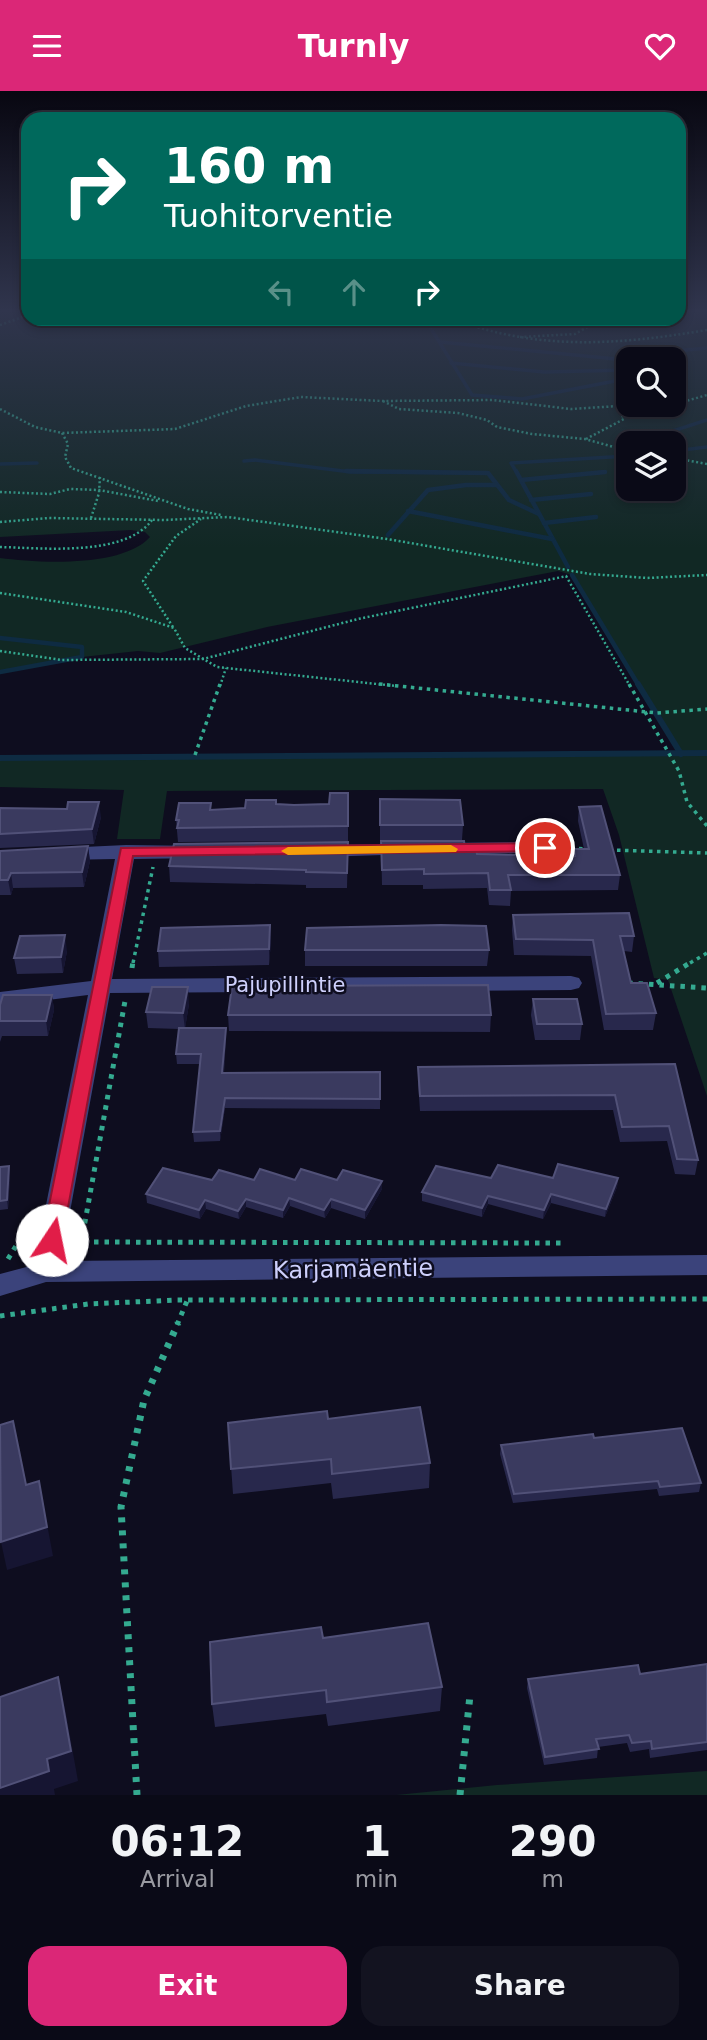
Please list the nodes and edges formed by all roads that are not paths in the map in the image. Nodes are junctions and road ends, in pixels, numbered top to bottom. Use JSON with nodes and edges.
{"nodes":[{"id":1,"x":545,"y":848,"type":"road end"},
{"id":2,"x":126,"y":851,"type":"junction"},
{"id":3,"x":224,"y":851,"type":"edge"},
{"id":4,"x":305,"y":851,"type":"edge"},
{"id":5,"x":41,"y":855,"type":"edge"},
{"id":6,"x":571,"y":983,"type":"dead end"},
{"id":7,"x":102,"y":986,"type":"junction"},
{"id":8,"x":0,"y":999,"type":"edge"},
{"id":9,"x":707,"y":1265,"type":"edge"},
{"id":10,"x":46,"y":1272,"type":"junction"},
{"id":11,"x":0,"y":1285,"type":"edge"}],
"edges":[{"from":1,"to":4,"type":"street"},
{"from":2,"to":3,"type":"street"},
{"from":2,"to":5,"type":"street"},
{"from":2,"to":7,"type":"street"},
{"from":6,"to":7,"type":"street","name":"Pajupillintie"},
{"from":7,"to":8,"type":"street","name":"Pajupillintie"},
{"from":7,"to":10,"type":"street"},
{"from":9,"to":10,"type":"street","name":"Karjamäentie"},
{"from":10,"to":11,"type":"street","name":"Karjamäentie"}]}
